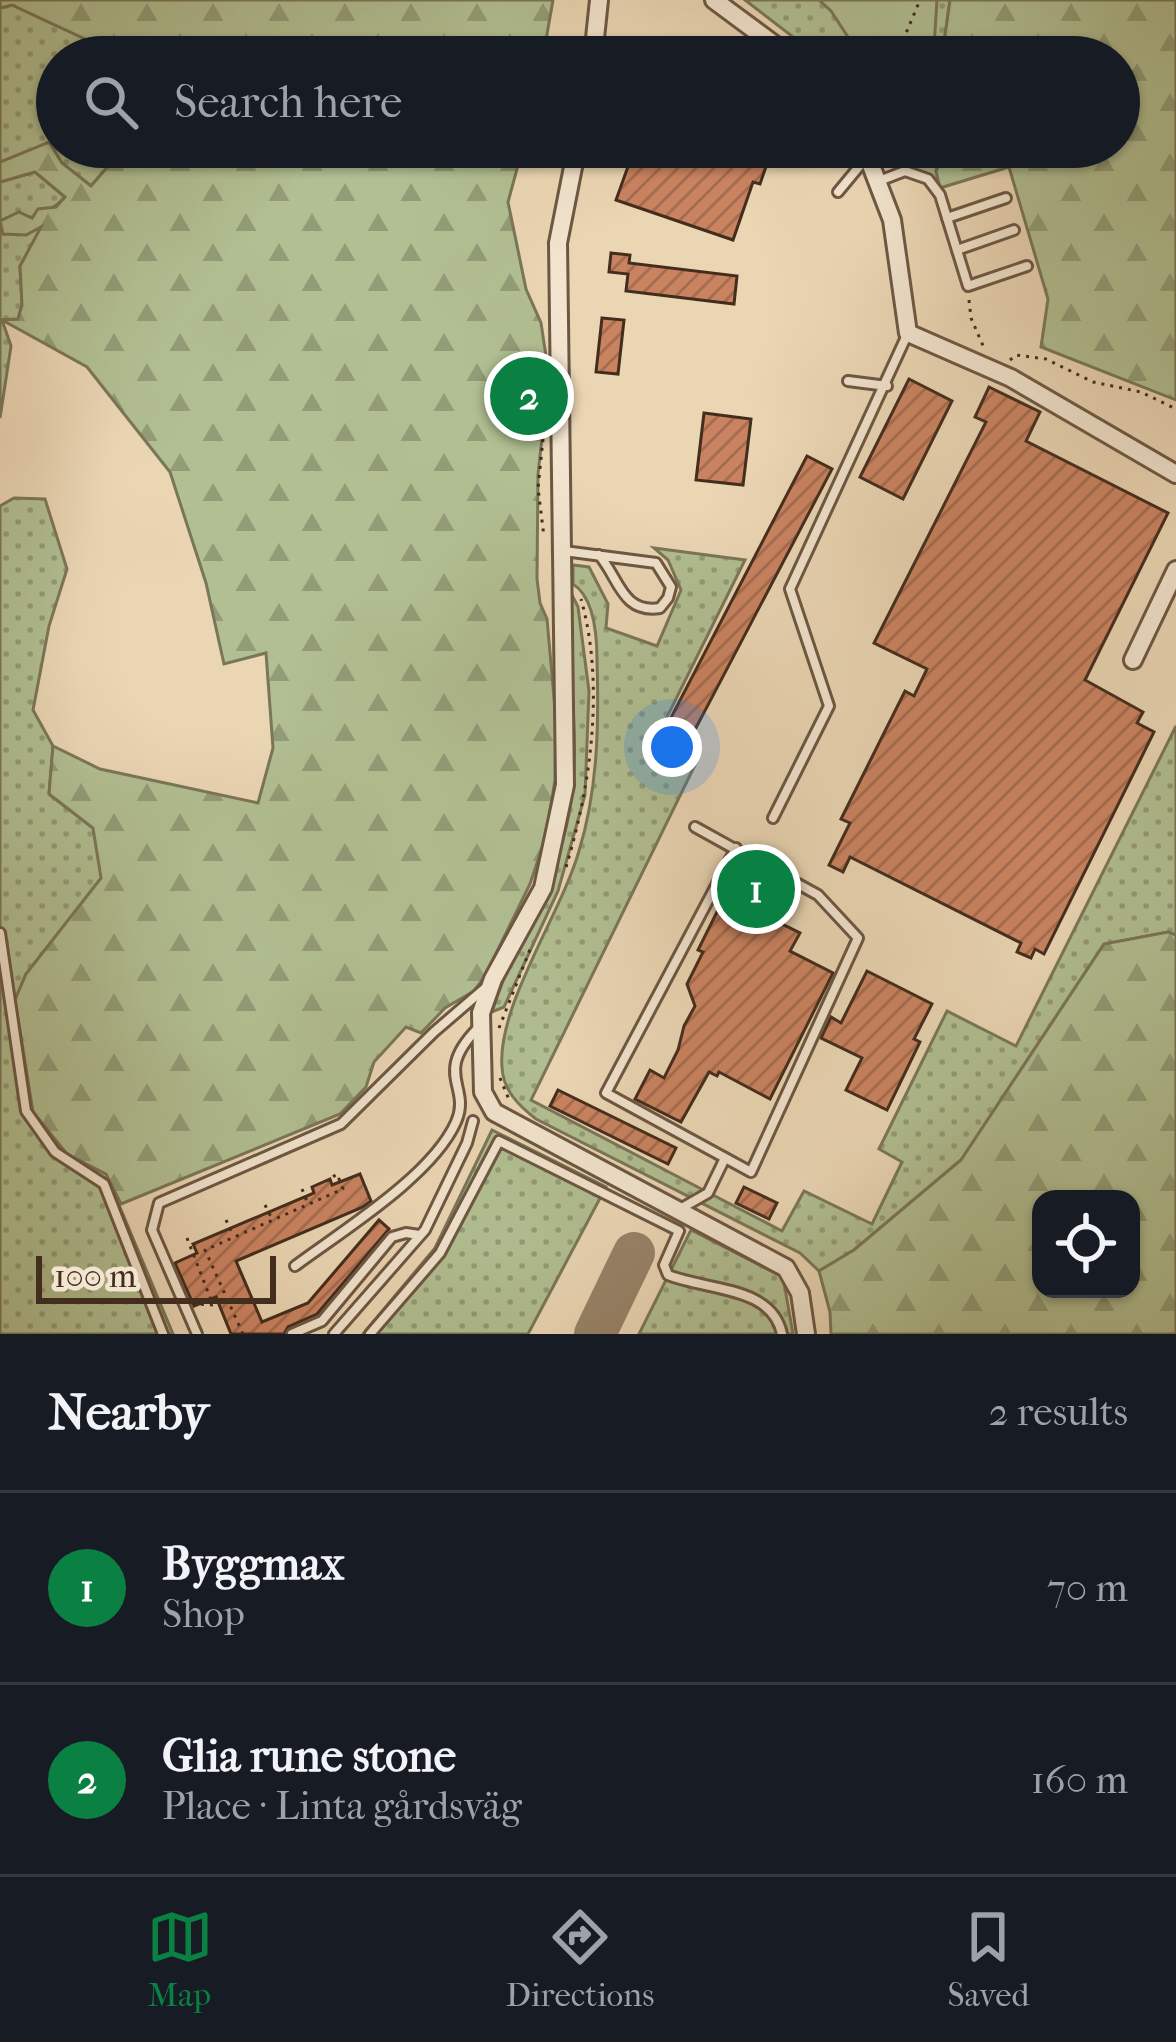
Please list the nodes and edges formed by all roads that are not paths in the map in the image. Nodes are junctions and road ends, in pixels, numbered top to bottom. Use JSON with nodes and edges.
{"nodes":[{"id":1,"x":599,"y":0,"type":"edge"},
{"id":2,"x":714,"y":0,"type":"edge"},
{"id":3,"x":595,"y":36,"type":"edge"},
{"id":4,"x":763,"y":36,"type":"edge"},
{"id":5,"x":573,"y":168,"type":"edge"},
{"id":6,"x":854,"y":168,"type":"edge"},
{"id":7,"x":873,"y":168,"type":"edge"},
{"id":8,"x":878,"y":182,"type":"junction"},
{"id":9,"x":838,"y":192,"type":"dead end"},
{"id":10,"x":1006,"y":198,"type":"dead end"},
{"id":11,"x":947,"y":218,"type":"junction"},
{"id":12,"x":1014,"y":230,"type":"dead end"},
{"id":13,"x":957,"y":250,"type":"junction"},
{"id":14,"x":1027,"y":266,"type":"dead end"},
{"id":15,"x":908,"y":333,"type":"junction"},
{"id":16,"x":848,"y":380,"type":"dead end"},
{"id":17,"x":887,"y":386,"type":"junction"},
{"id":18,"x":1176,"y":474,"type":"edge"},
{"id":19,"x":554,"y":553,"type":"junction"},
{"id":20,"x":599,"y":555,"type":"junction"},
{"id":21,"x":1176,"y":570,"type":"edge"},
{"id":22,"x":1133,"y":660,"type":"dead end"},
{"id":23,"x":773,"y":818,"type":"dead end"},
{"id":24,"x":695,"y":826,"type":"dead end"},
{"id":25,"x":736,"y":848,"type":"junction"},
{"id":26,"x":0,"y":933,"type":"edge"},
{"id":27,"x":493,"y":980,"type":"junction"},
{"id":28,"x":488,"y":1031,"type":"junction"},
{"id":29,"x":494,"y":1112,"type":"junction"},
{"id":30,"x":460,"y":1115,"type":"junction"},
{"id":31,"x":473,"y":1121,"type":"junction"},
{"id":32,"x":725,"y":1158,"type":"junction"},
{"id":33,"x":679,"y":1209,"type":"junction"},
{"id":34,"x":419,"y":1235,"type":"junction"},
{"id":35,"x":295,"y":1266,"type":"dead end"},
{"id":36,"x":163,"y":1334,"type":"edge"},
{"id":37,"x":197,"y":1334,"type":"edge"},
{"id":38,"x":292,"y":1334,"type":"edge"},
{"id":39,"x":334,"y":1334,"type":"edge"},
{"id":40,"x":370,"y":1334,"type":"edge"},
{"id":41,"x":782,"y":1334,"type":"edge"},
{"id":42,"x":806,"y":1334,"type":"edge"}],
"edges":[{"from":1,"to":3,"type":"street"},
{"from":2,"to":4,"type":"street"},
{"from":5,"to":19,"type":"street"},
{"from":6,"to":9,"type":"lane"},
{"from":7,"to":8,"type":"street"},
{"from":8,"to":11,"type":"lane"},
{"from":8,"to":15,"type":"street"},
{"from":10,"to":11,"type":"lane"},
{"from":11,"to":13,"type":"lane"},
{"from":12,"to":13,"type":"lane"},
{"from":13,"to":14,"type":"lane"},
{"from":15,"to":17,"type":"lane"},
{"from":15,"to":18,"type":"street"},
{"from":16,"to":17,"type":"lane"},
{"from":17,"to":23,"type":"lane"},
{"from":19,"to":20,"type":"lane"},
{"from":19,"to":27,"type":"street"},
{"from":20,"to":20,"type":"lane"},
{"from":21,"to":22,"type":"street"},
{"from":24,"to":25,"type":"lane"},
{"from":25,"to":32,"type":"lane"},
{"from":25,"to":32,"type":"lane"},
{"from":26,"to":36,"type":"lane"},
{"from":27,"to":28,"type":"street"},
{"from":27,"to":37,"type":"lane"},
{"from":28,"to":29,"type":"street"},
{"from":28,"to":30,"type":"lane"},
{"from":29,"to":31,"type":"lane"},
{"from":29,"to":33,"type":"street"},
{"from":30,"to":31,"type":"lane"},
{"from":30,"to":35,"type":"lane"},
{"from":31,"to":34,"type":"lane"},
{"from":32,"to":33,"type":"lane"},
{"from":33,"to":42,"type":"street"},
{"from":34,"to":38,"type":"lane"},
{"from":34,"to":39,"type":"lane"},
{"from":40,"to":41,"type":"lane"}]}
